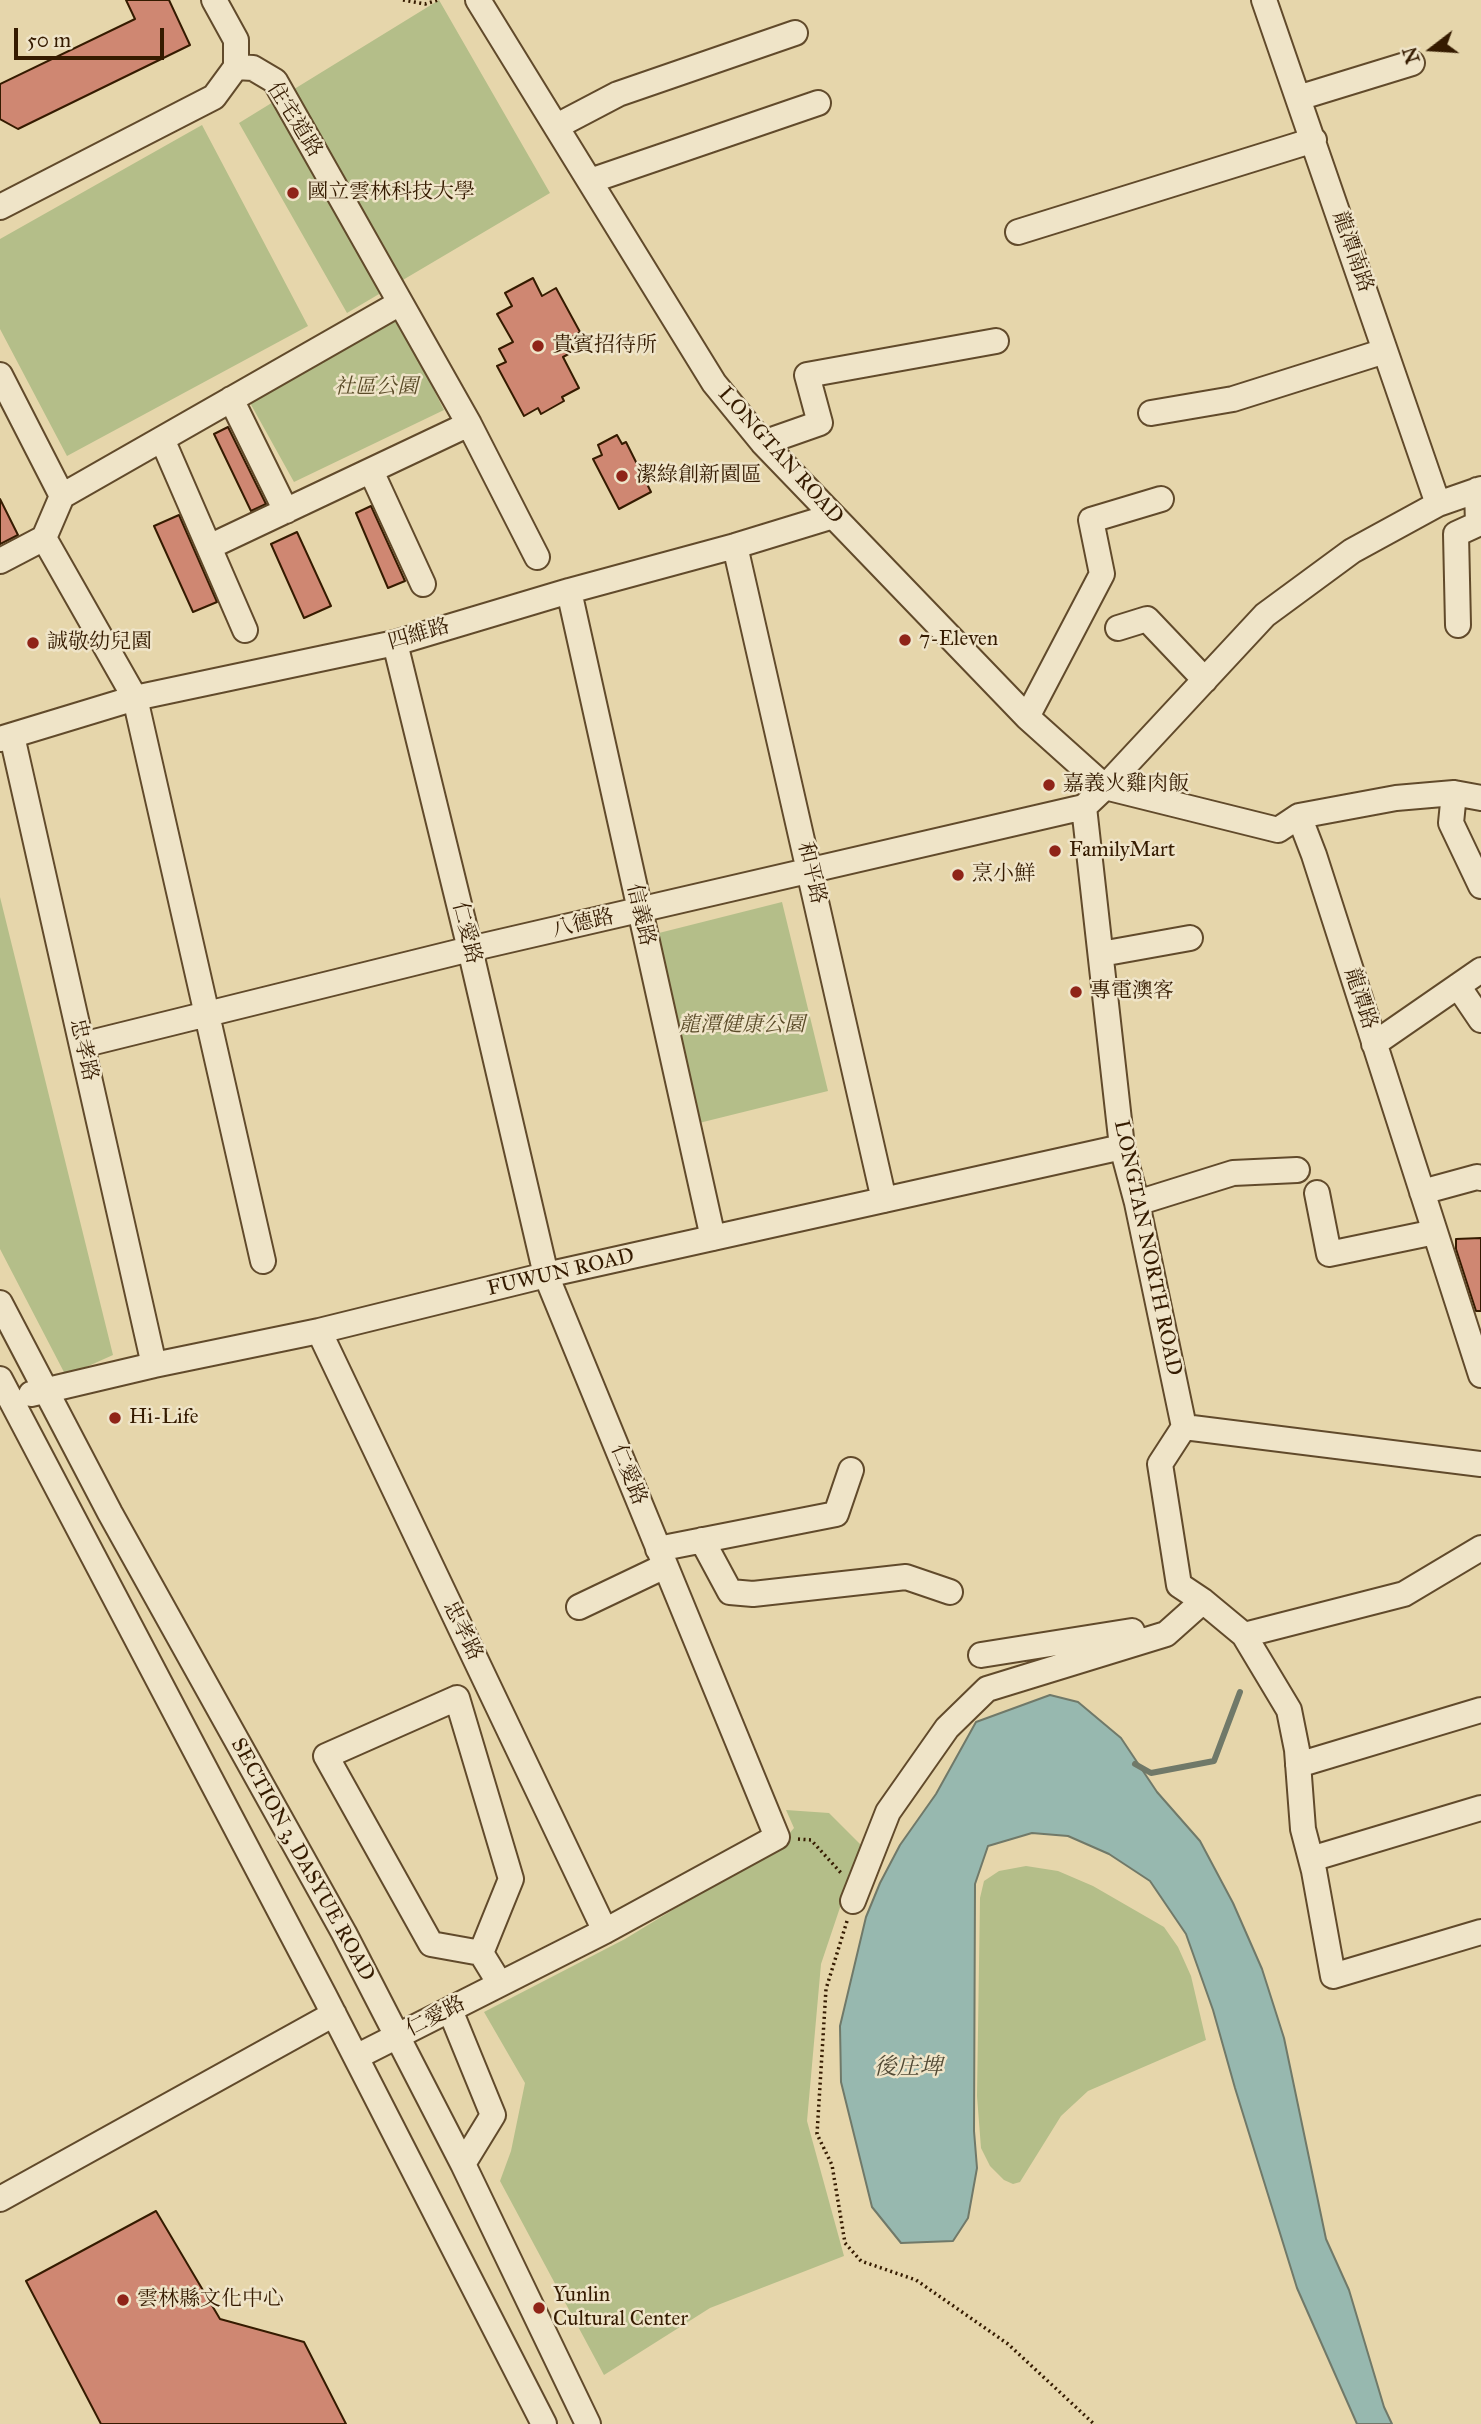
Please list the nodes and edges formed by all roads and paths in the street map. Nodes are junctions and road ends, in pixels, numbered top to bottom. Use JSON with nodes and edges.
{"nodes":[{"id":1,"x":214,"y":0,"type":"edge"},
{"id":2,"x":403,"y":0,"type":"edge"},
{"id":3,"x":438,"y":0,"type":"edge"},
{"id":4,"x":478,"y":0,"type":"edge"},
{"id":5,"x":1264,"y":0,"type":"edge"},
{"id":6,"x":795,"y":33,"type":"dead end"},
{"id":7,"x":1412,"y":64,"type":"dead end"},
{"id":8,"x":236,"y":67,"type":"junction"},
{"id":9,"x":1298,"y":97,"type":"junction"},
{"id":10,"x":818,"y":103,"type":"dead end"},
{"id":11,"x":557,"y":127,"type":"junction"},
{"id":12,"x":1314,"y":139,"type":"junction"},
{"id":13,"x":590,"y":181,"type":"junction"},
{"id":14,"x":0,"y":208,"type":"edge"},
{"id":15,"x":1018,"y":232,"type":"dead end"},
{"id":16,"x":400,"y":303,"type":"junction"},
{"id":17,"x":996,"y":341,"type":"dead end"},
{"id":18,"x":1385,"y":351,"type":"junction"},
{"id":19,"x":0,"y":375,"type":"edge"},
{"id":20,"x":231,"y":399,"type":"junction"},
{"id":21,"x":1151,"y":413,"type":"dead end"},
{"id":22,"x":469,"y":424,"type":"junction"},
{"id":23,"x":162,"y":439,"type":"junction"},
{"id":24,"x":763,"y":443,"type":"junction"},
{"id":25,"x":372,"y":471,"type":"junction"},
{"id":26,"x":1479,"y":489,"type":"edge"},
{"id":27,"x":62,"y":496,"type":"junction"},
{"id":28,"x":1161,"y":499,"type":"dead end"},
{"id":29,"x":1438,"y":504,"type":"junction"},
{"id":30,"x":286,"y":511,"type":"junction"},
{"id":31,"x":833,"y":516,"type":"junction"},
{"id":32,"x":44,"y":538,"type":"junction"},
{"id":33,"x":735,"y":546,"type":"junction"},
{"id":34,"x":209,"y":547,"type":"junction"},
{"id":35,"x":537,"y":557,"type":"dead end"},
{"id":36,"x":0,"y":561,"type":"edge"},
{"id":37,"x":424,"y":584,"type":"dead end"},
{"id":38,"x":569,"y":591,"type":"junction"},
{"id":39,"x":1458,"y":625,"type":"dead end"},
{"id":40,"x":1118,"y":628,"type":"dead end"},
{"id":41,"x":245,"y":630,"type":"dead end"},
{"id":42,"x":395,"y":643,"type":"junction"},
{"id":43,"x":1205,"y":680,"type":"junction"},
{"id":44,"x":135,"y":698,"type":"junction"},
{"id":45,"x":1027,"y":717,"type":"junction"},
{"id":46,"x":6,"y":737,"type":"edge"},
{"id":47,"x":1105,"y":787,"type":"junction"},
{"id":48,"x":1454,"y":793,"type":"junction"},
{"id":49,"x":1481,"y":798,"type":"edge"},
{"id":50,"x":1084,"y":807,"type":"junction"},
{"id":51,"x":1299,"y":816,"type":"junction"},
{"id":52,"x":811,"y":871,"type":"junction"},
{"id":53,"x":1481,"y":886,"type":"edge"},
{"id":54,"x":639,"y":911,"type":"junction"},
{"id":55,"x":1191,"y":938,"type":"dead end"},
{"id":56,"x":470,"y":949,"type":"junction"},
{"id":57,"x":1101,"y":954,"type":"junction"},
{"id":58,"x":1481,"y":970,"type":"edge"},
{"id":59,"x":1458,"y":986,"type":"junction"},
{"id":60,"x":206,"y":1015,"type":"junction"},
{"id":61,"x":1481,"y":1020,"type":"edge"},
{"id":62,"x":1374,"y":1044,"type":"junction"},
{"id":63,"x":82,"y":1045,"type":"junction"},
{"id":64,"x":1122,"y":1147,"type":"junction"},
{"id":65,"x":1297,"y":1170,"type":"dead end"},
{"id":66,"x":1481,"y":1178,"type":"edge"},
{"id":67,"x":1422,"y":1192,"type":"junction"},
{"id":68,"x":1317,"y":1193,"type":"dead end"},
{"id":69,"x":884,"y":1200,"type":"junction"},
{"id":70,"x":1137,"y":1203,"type":"junction"},
{"id":71,"x":1435,"y":1233,"type":"junction"},
{"id":72,"x":713,"y":1238,"type":"junction"},
{"id":73,"x":263,"y":1261,"type":"dead end"},
{"id":74,"x":546,"y":1275,"type":"junction"},
{"id":75,"x":0,"y":1303,"type":"edge"},
{"id":76,"x":319,"y":1331,"type":"junction"},
{"id":77,"x":155,"y":1365,"type":"junction"},
{"id":78,"x":1481,"y":1375,"type":"edge"},
{"id":79,"x":45,"y":1391,"type":"junction"},
{"id":80,"x":4,"y":1394,"type":"edge"},
{"id":81,"x":1184,"y":1427,"type":"junction"},
{"id":82,"x":1481,"y":1464,"type":"edge"},
{"id":83,"x":851,"y":1470,"type":"dead end"},
{"id":84,"x":702,"y":1540,"type":"junction"},
{"id":85,"x":1481,"y":1548,"type":"edge"},
{"id":86,"x":662,"y":1558,"type":"junction"},
{"id":87,"x":950,"y":1592,"type":"dead end"},
{"id":88,"x":1203,"y":1601,"type":"junction"},
{"id":89,"x":579,"y":1607,"type":"dead end"},
{"id":90,"x":1177,"y":1624,"type":"junction"},
{"id":91,"x":1244,"y":1635,"type":"junction"},
{"id":92,"x":981,"y":1655,"type":"dead end"},
{"id":93,"x":1481,"y":1710,"type":"edge"},
{"id":94,"x":1298,"y":1765,"type":"junction"},
{"id":95,"x":1481,"y":1808,"type":"edge"},
{"id":96,"x":777,"y":1838,"type":"junction"},
{"id":97,"x":1311,"y":1858,"type":"junction"},
{"id":98,"x":853,"y":1901,"type":"junction"},
{"id":99,"x":605,"y":1931,"type":"junction"},
{"id":100,"x":1481,"y":1932,"type":"edge"},
{"id":101,"x":481,"y":1952,"type":"junction"},
{"id":102,"x":500,"y":1984,"type":"junction"},
{"id":103,"x":450,"y":2010,"type":"junction"},
{"id":104,"x":334,"y":2014,"type":"junction"},
{"id":105,"x":397,"y":2036,"type":"junction"},
{"id":106,"x":356,"y":2057,"type":"junction"},
{"id":107,"x":463,"y":2164,"type":"junction"},
{"id":108,"x":0,"y":2199,"type":"edge"},
{"id":109,"x":544,"y":2424,"type":"edge"},
{"id":110,"x":588,"y":2424,"type":"edge"},
{"id":111,"x":1094,"y":2424,"type":"edge"}],
"edges":[{"from":1,"to":8,"type":"street"},
{"from":2,"to":3,"type":"path"},
{"from":4,"to":11,"type":"street","name":"LONGTAN ROAD"},
{"from":5,"to":9,"type":"street","name":"龍潭南路"},
{"from":6,"to":11,"type":"street"},
{"from":7,"to":9,"type":"street"},
{"from":8,"to":14,"type":"street"},
{"from":8,"to":16,"type":"street","name":"住宅道路"},
{"from":9,"to":12,"type":"street","name":"龍潭南路"},
{"from":10,"to":13,"type":"street"},
{"from":11,"to":13,"type":"street","name":"LONGTAN ROAD"},
{"from":12,"to":15,"type":"street"},
{"from":12,"to":18,"type":"street","name":"龍潭南路"},
{"from":13,"to":24,"type":"street","name":"LONGTAN ROAD"},
{"from":16,"to":20,"type":"street"},
{"from":16,"to":22,"type":"street","name":"住宅道路"},
{"from":17,"to":24,"type":"street"},
{"from":18,"to":21,"type":"street"},
{"from":18,"to":29,"type":"street","name":"龍潭南路"},
{"from":19,"to":27,"type":"street"},
{"from":20,"to":23,"type":"street"},
{"from":20,"to":30,"type":"street"},
{"from":22,"to":25,"type":"street"},
{"from":22,"to":35,"type":"street","name":"住宅道路"},
{"from":23,"to":27,"type":"street"},
{"from":23,"to":34,"type":"street"},
{"from":24,"to":31,"type":"street","name":"LONGTAN ROAD"},
{"from":25,"to":30,"type":"street"},
{"from":25,"to":37,"type":"street"},
{"from":26,"to":29,"type":"street"},
{"from":26,"to":39,"type":"street"},
{"from":27,"to":32,"type":"street"},
{"from":28,"to":45,"type":"street"},
{"from":29,"to":43,"type":"street"},
{"from":30,"to":34,"type":"street"},
{"from":31,"to":33,"type":"street","name":"四維路"},
{"from":31,"to":45,"type":"street","name":"LONGTAN ROAD"},
{"from":32,"to":36,"type":"street"},
{"from":32,"to":44,"type":"street"},
{"from":33,"to":38,"type":"street","name":"四維路"},
{"from":33,"to":52,"type":"street","name":"和平路"},
{"from":34,"to":41,"type":"street"},
{"from":38,"to":42,"type":"street","name":"四維路"},
{"from":38,"to":54,"type":"street","name":"信義路"},
{"from":40,"to":43,"type":"street"},
{"from":42,"to":44,"type":"street","name":"四維路"},
{"from":42,"to":56,"type":"street","name":"仁愛路"},
{"from":43,"to":47,"type":"street"},
{"from":44,"to":46,"type":"street","name":"四維路"},
{"from":44,"to":60,"type":"street"},
{"from":45,"to":47,"type":"street","name":"LONGTAN ROAD"},
{"from":46,"to":63,"type":"street","name":"忠孝路"},
{"from":47,"to":50,"type":"street"},
{"from":47,"to":51,"type":"street"},
{"from":48,"to":49,"type":"street"},
{"from":48,"to":51,"type":"street"},
{"from":48,"to":53,"type":"street"},
{"from":50,"to":52,"type":"street","name":"八德路"},
{"from":50,"to":57,"type":"street","name":"LONGTAN NORTH ROAD"},
{"from":51,"to":62,"type":"street","name":"龍潭路"},
{"from":52,"to":54,"type":"street","name":"八德路"},
{"from":52,"to":69,"type":"street","name":"和平路"},
{"from":54,"to":56,"type":"street","name":"八德路"},
{"from":54,"to":72,"type":"street","name":"信義路"},
{"from":55,"to":57,"type":"street"},
{"from":56,"to":60,"type":"street","name":"八德路"},
{"from":56,"to":74,"type":"street","name":"仁愛路"},
{"from":57,"to":64,"type":"street","name":"LONGTAN NORTH ROAD"},
{"from":58,"to":59,"type":"street"},
{"from":59,"to":61,"type":"street"},
{"from":59,"to":62,"type":"street"},
{"from":60,"to":63,"type":"street","name":"八德路"},
{"from":60,"to":73,"type":"street"},
{"from":62,"to":67,"type":"street","name":"龍潭路"},
{"from":63,"to":77,"type":"street","name":"忠孝路"},
{"from":64,"to":69,"type":"street","name":"FUWUN ROAD"},
{"from":64,"to":70,"type":"street","name":"LONGTAN NORTH ROAD"},
{"from":65,"to":70,"type":"street"},
{"from":66,"to":67,"type":"street"},
{"from":67,"to":71,"type":"street","name":"龍潭路"},
{"from":68,"to":71,"type":"street"},
{"from":69,"to":72,"type":"street","name":"FUWUN ROAD"},
{"from":70,"to":81,"type":"street","name":"LONGTAN NORTH ROAD"},
{"from":71,"to":78,"type":"street","name":"龍潭路"},
{"from":72,"to":74,"type":"street","name":"FUWUN ROAD"},
{"from":74,"to":76,"type":"street","name":"FUWUN ROAD"},
{"from":74,"to":86,"type":"street","name":"仁愛路"},
{"from":75,"to":79,"type":"street","name":"SECTION 3, DASYUE ROAD"},
{"from":76,"to":77,"type":"street","name":"FUWUN ROAD"},
{"from":76,"to":99,"type":"street","name":"忠孝路"},
{"from":77,"to":79,"type":"street","name":"FUWUN ROAD"},
{"from":79,"to":80,"type":"street","name":"FUWUN ROAD"},
{"from":79,"to":105,"type":"street","name":"SECTION 3, DASYUE ROAD"},
{"from":80,"to":104,"type":"street","name":"SECTION 3, DASYUE ROAD"},
{"from":81,"to":82,"type":"street"},
{"from":81,"to":88,"type":"street"},
{"from":83,"to":84,"type":"street"},
{"from":84,"to":86,"type":"street"},
{"from":84,"to":87,"type":"street"},
{"from":85,"to":91,"type":"street"},
{"from":86,"to":89,"type":"street"},
{"from":86,"to":96,"type":"street","name":"仁愛路"},
{"from":88,"to":90,"type":"street"},
{"from":88,"to":91,"type":"street"},
{"from":90,"to":92,"type":"street"},
{"from":90,"to":98,"type":"street"},
{"from":91,"to":94,"type":"street"},
{"from":93,"to":94,"type":"street"},
{"from":94,"to":97,"type":"street"},
{"from":95,"to":97,"type":"street"},
{"from":96,"to":98,"type":"path"},
{"from":96,"to":99,"type":"street","name":"仁愛路"},
{"from":97,"to":100,"type":"street"},
{"from":98,"to":111,"type":"path"},
{"from":99,"to":102,"type":"street","name":"仁愛路"},
{"from":101,"to":101,"type":"street"},
{"from":101,"to":102,"type":"street"},
{"from":102,"to":103,"type":"street","name":"仁愛路"},
{"from":103,"to":105,"type":"street","name":"仁愛路"},
{"from":103,"to":107,"type":"street"},
{"from":104,"to":106,"type":"street","name":"SECTION 3, DASYUE ROAD"},
{"from":104,"to":108,"type":"street"},
{"from":105,"to":106,"type":"street","name":"仁愛路"},
{"from":105,"to":107,"type":"street","name":"SECTION 3, DASYUE ROAD"},
{"from":106,"to":109,"type":"street","name":"SECTION 3, DASYUE ROAD"},
{"from":107,"to":110,"type":"street","name":"SECTION 3, DASYUE ROAD"}]}
